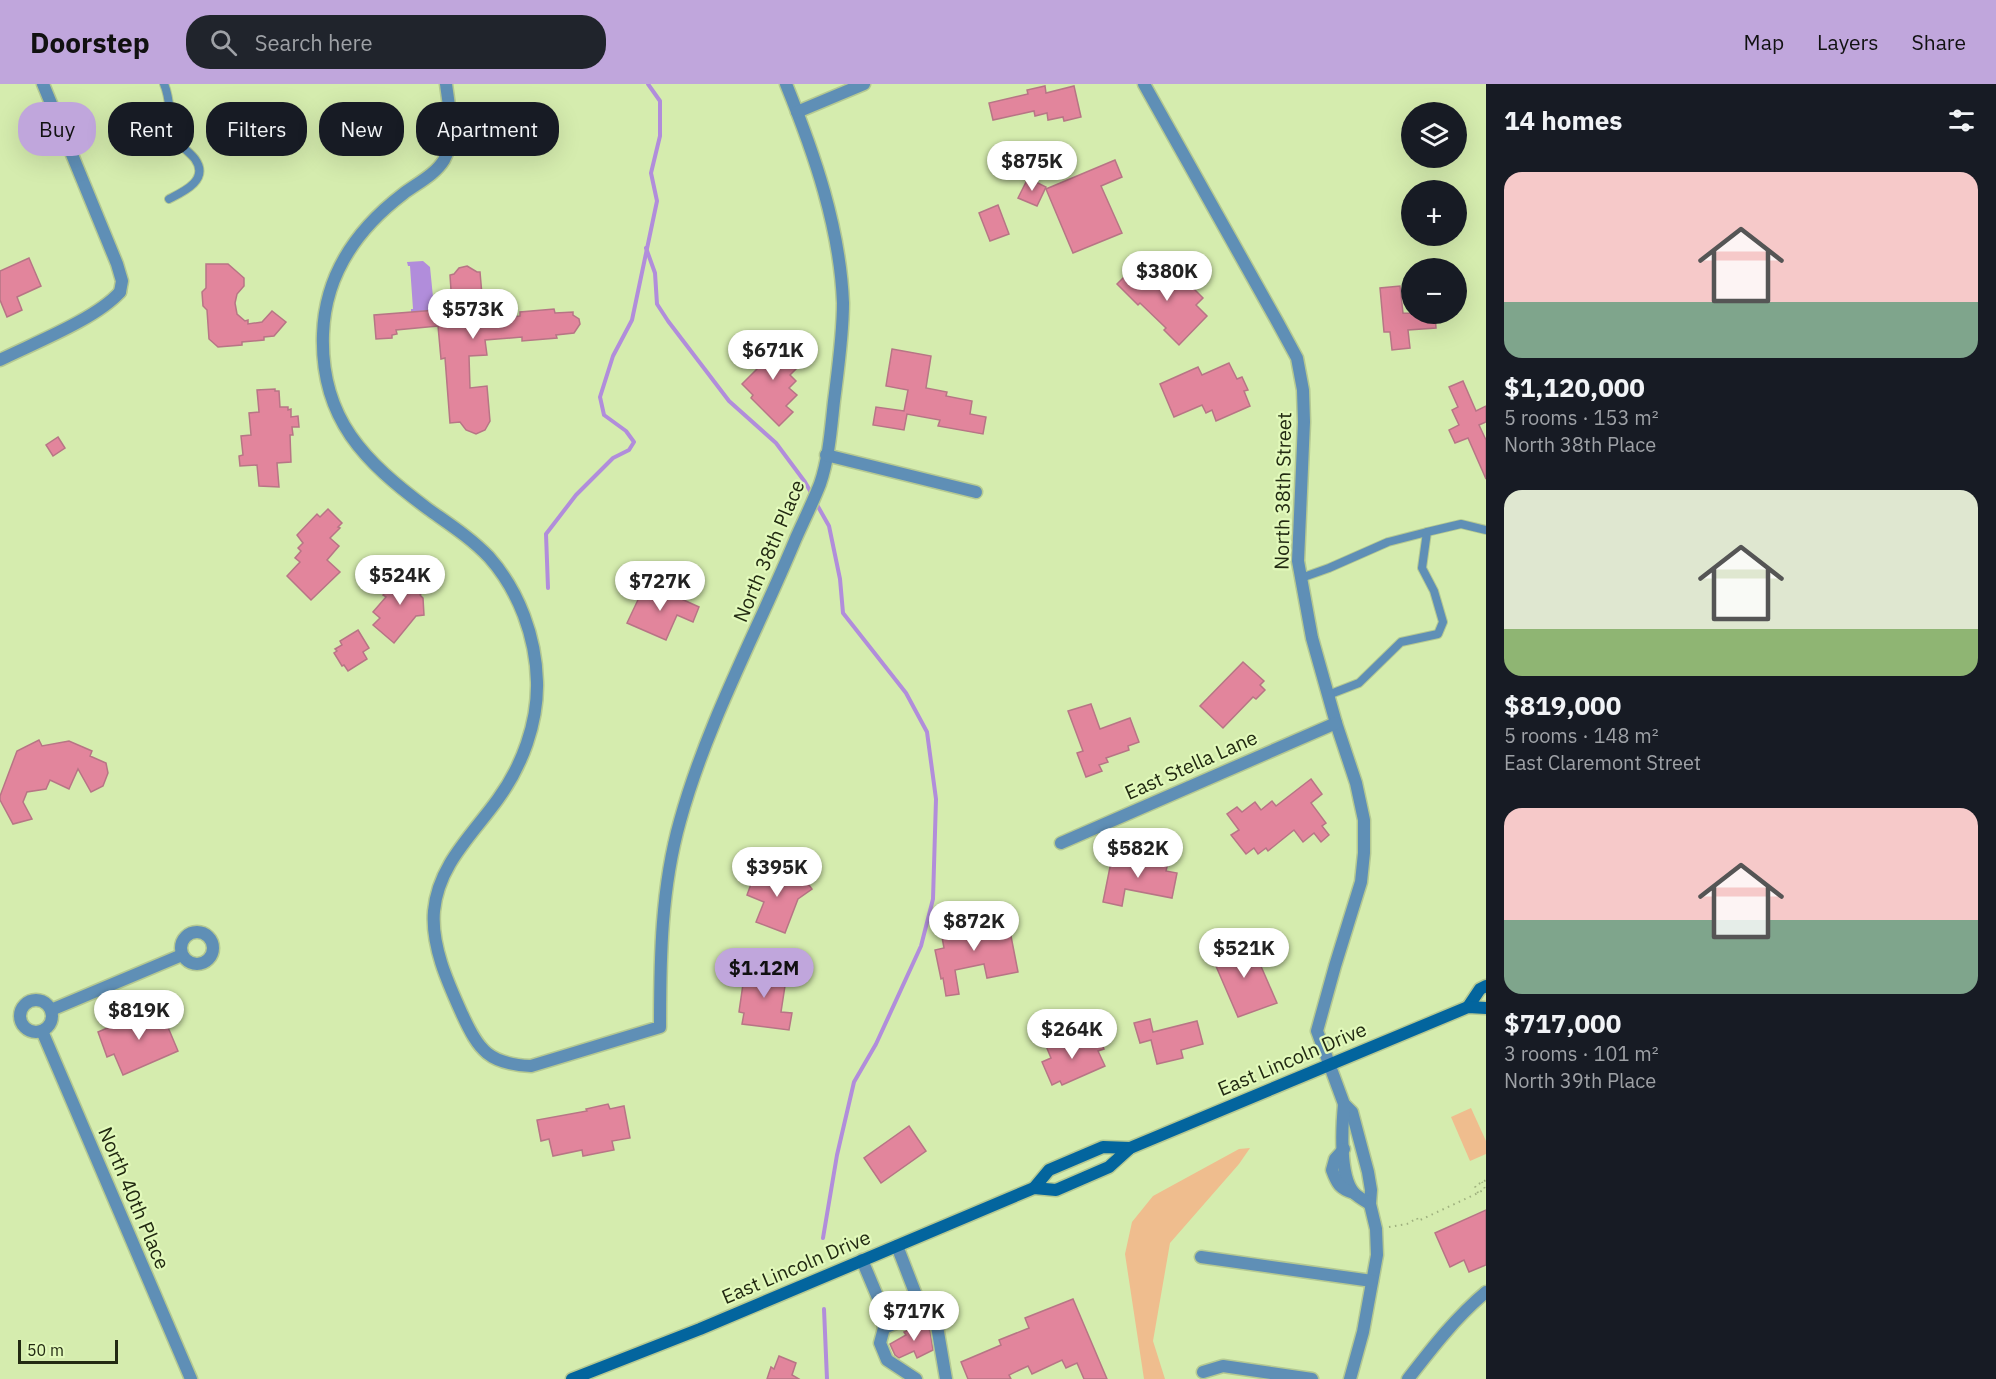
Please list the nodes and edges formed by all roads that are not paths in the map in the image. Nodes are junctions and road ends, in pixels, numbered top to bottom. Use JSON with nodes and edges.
{"nodes":[{"id":1,"x":43,"y":84,"type":"edge"},
{"id":2,"x":164,"y":84,"type":"edge"},
{"id":3,"x":446,"y":84,"type":"edge"},
{"id":4,"x":786,"y":84,"type":"edge"},
{"id":5,"x":864,"y":84,"type":"edge"},
{"id":6,"x":1144,"y":84,"type":"edge"},
{"id":7,"x":797,"y":112,"type":"junction"},
{"id":8,"x":169,"y":199,"type":"dead end"},
{"id":9,"x":0,"y":360,"type":"edge"},
{"id":10,"x":826,"y":454,"type":"junction"},
{"id":11,"x":976,"y":492,"type":"dead end"},
{"id":12,"x":1486,"y":530,"type":"edge"},
{"id":13,"x":1427,"y":532,"type":"junction"},
{"id":14,"x":1301,"y":578,"type":"junction"},
{"id":15,"x":1328,"y":695,"type":"junction"},
{"id":16,"x":1336,"y":723,"type":"junction"},
{"id":17,"x":1061,"y":843,"type":"dead end"},
{"id":18,"x":182,"y":955,"type":"dead end"},
{"id":19,"x":1486,"y":986,"type":"edge"},
{"id":20,"x":1468,"y":1006,"type":"junction"},
{"id":21,"x":1486,"y":1008,"type":"edge"},
{"id":22,"x":51,"y":1010,"type":"junction"},
{"id":23,"x":42,"y":1031,"type":"junction"},
{"id":24,"x":1330,"y":1064,"type":"junction"},
{"id":25,"x":1342,"y":1096,"type":"junction"},
{"id":26,"x":1130,"y":1148,"type":"junction"},
{"id":27,"x":1034,"y":1188,"type":"junction"},
{"id":28,"x":1370,"y":1204,"type":"junction"},
{"id":29,"x":897,"y":1246,"type":"junction"},
{"id":30,"x":1201,"y":1257,"type":"dead end"},
{"id":31,"x":862,"y":1260,"type":"junction"},
{"id":32,"x":1372,"y":1281,"type":"junction"},
{"id":33,"x":1486,"y":1292,"type":"edge"},
{"id":34,"x":927,"y":1310,"type":"junction"},
{"id":35,"x":884,"y":1328,"type":"junction"},
{"id":36,"x":1203,"y":1372,"type":"dead end"},
{"id":37,"x":599,"y":1374,"type":"edge"},
{"id":38,"x":191,"y":1379,"type":"edge"},
{"id":39,"x":572,"y":1379,"type":"edge"},
{"id":40,"x":916,"y":1379,"type":"edge"},
{"id":41,"x":946,"y":1379,"type":"edge"},
{"id":42,"x":1312,"y":1379,"type":"edge"},
{"id":43,"x":1350,"y":1379,"type":"edge"},
{"id":44,"x":1408,"y":1379,"type":"edge"}],
"edges":[{"from":1,"to":9,"type":"street"},
{"from":2,"to":8,"type":"lane"},
{"from":3,"to":10,"type":"street","name":"North 38th Place"},
{"from":4,"to":7,"type":"street","name":"North 38th Place"},
{"from":5,"to":7,"type":"street"},
{"from":6,"to":14,"type":"street","name":"North 38th Street"},
{"from":7,"to":10,"type":"street","name":"North 38th Place"},
{"from":10,"to":11,"type":"street"},
{"from":12,"to":13,"type":"lane"},
{"from":13,"to":14,"type":"lane"},
{"from":13,"to":15,"type":"lane"},
{"from":14,"to":15,"type":"street","name":"North 38th Street"},
{"from":15,"to":16,"type":"street","name":"North 38th Street"},
{"from":16,"to":17,"type":"street","name":"East Stella Lane"},
{"from":16,"to":24,"type":"street","name":"North 38th Street"},
{"from":18,"to":22,"type":"street"},
{"from":19,"to":20,"type":"main road","name":"East Lincoln Drive"},
{"from":20,"to":21,"type":"main road","name":"East Lincoln Drive"},
{"from":20,"to":24,"type":"main road","name":"East Lincoln Drive"},
{"from":22,"to":23,"type":"street"},
{"from":22,"to":23,"type":"street"},
{"from":23,"to":38,"type":"street","name":"North 40th Place"},
{"from":24,"to":25,"type":"street","name":"North 38th Street"},
{"from":24,"to":26,"type":"main road","name":"East Lincoln Drive"},
{"from":25,"to":28,"type":"street"},
{"from":25,"to":28,"type":"street"},
{"from":26,"to":27,"type":"main road","name":"East Lincoln Drive"},
{"from":26,"to":27,"type":"main road","name":"East Lincoln Drive"},
{"from":27,"to":29,"type":"main road","name":"East Lincoln Drive"},
{"from":28,"to":32,"type":"street"},
{"from":29,"to":31,"type":"main road","name":"East Lincoln Drive"},
{"from":29,"to":34,"type":"street"},
{"from":30,"to":32,"type":"street"},
{"from":31,"to":35,"type":"street"},
{"from":31,"to":37,"type":"main road","name":"East Lincoln Drive"},
{"from":32,"to":43,"type":"street"},
{"from":33,"to":44,"type":"street"},
{"from":34,"to":35,"type":"street"},
{"from":34,"to":41,"type":"street"},
{"from":35,"to":40,"type":"street"},
{"from":36,"to":42,"type":"street"},
{"from":37,"to":39,"type":"main road","name":"East Lincoln Drive"}]}
